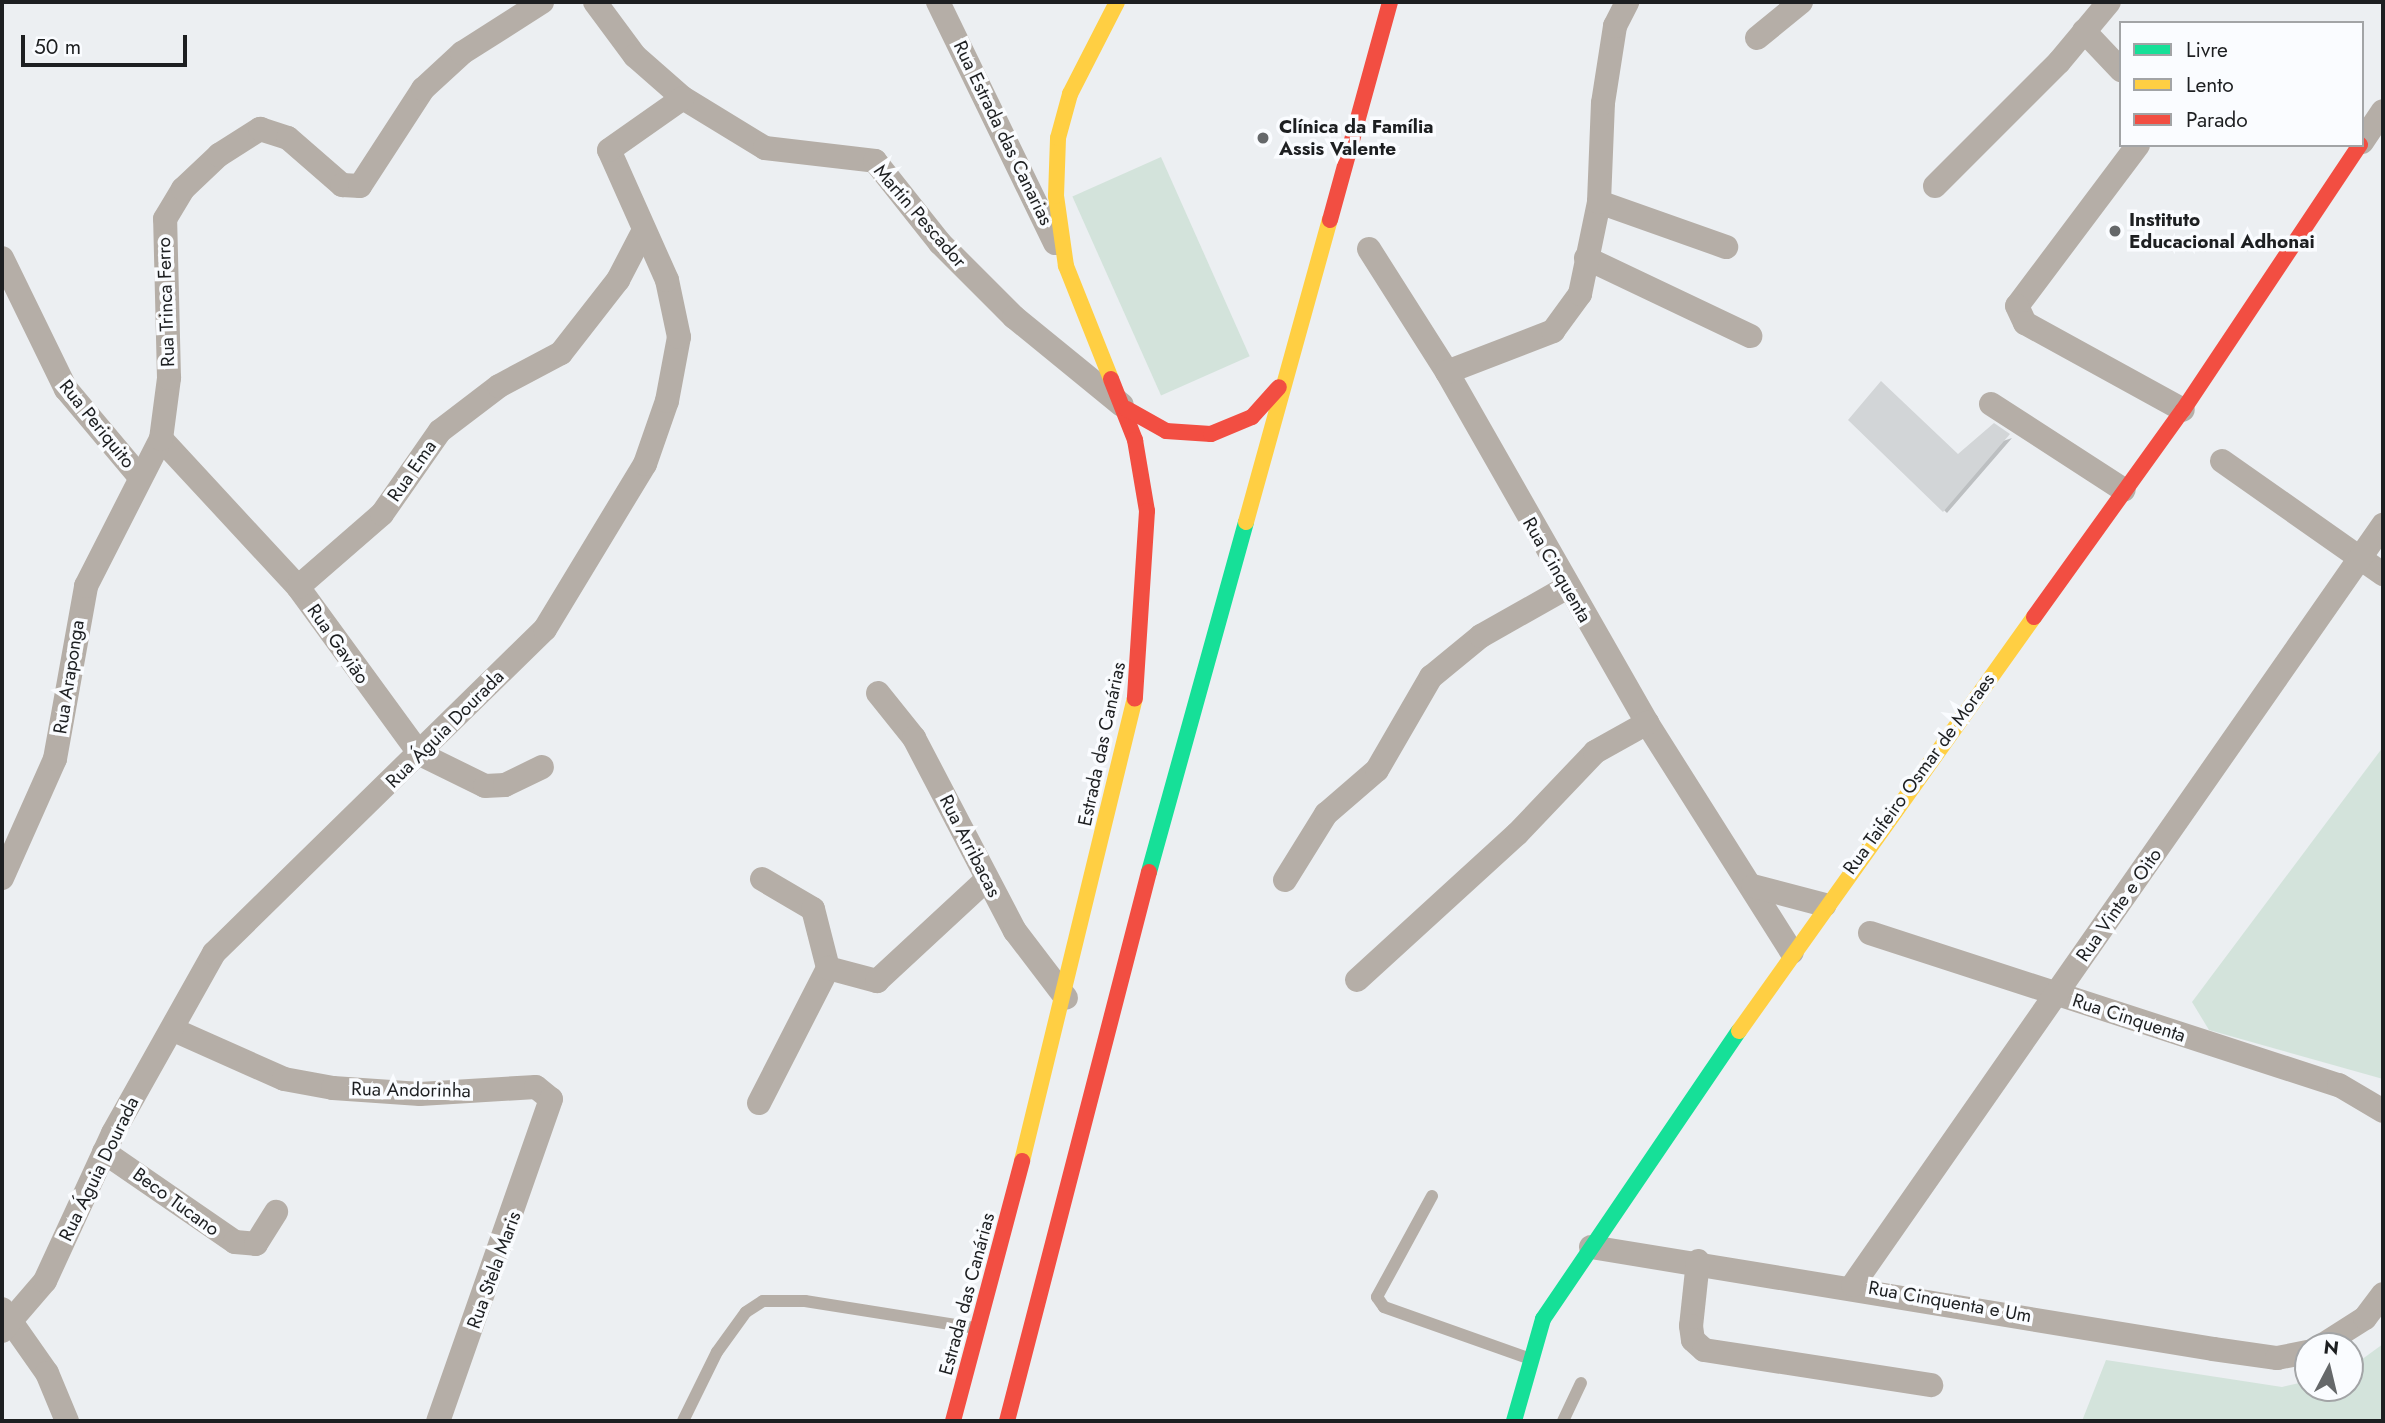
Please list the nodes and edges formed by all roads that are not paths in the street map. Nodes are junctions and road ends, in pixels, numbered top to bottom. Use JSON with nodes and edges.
{"nodes":[{"id":1,"x":542,"y":2,"type":"edge"},
{"id":2,"x":595,"y":2,"type":"edge"},
{"id":3,"x":938,"y":2,"type":"edge"},
{"id":4,"x":1117,"y":2,"type":"edge"},
{"id":5,"x":1390,"y":2,"type":"edge"},
{"id":6,"x":1627,"y":2,"type":"edge"},
{"id":7,"x":1801,"y":2,"type":"edge"},
{"id":8,"x":2109,"y":2,"type":"edge"},
{"id":9,"x":2084,"y":31,"type":"junction"},
{"id":10,"x":1757,"y":38,"type":"dead end"},
{"id":11,"x":2119,"y":68,"type":"edge"},
{"id":12,"x":683,"y":98,"type":"junction"},
{"id":13,"x":2383,"y":111,"type":"edge"},
{"id":14,"x":2364,"y":140,"type":"edge"},
{"id":15,"x":2136,"y":147,"type":"edge"},
{"id":16,"x":2359,"y":147,"type":"edge"},
{"id":17,"x":1935,"y":186,"type":"dead end"},
{"id":18,"x":1599,"y":202,"type":"junction"},
{"id":19,"x":644,"y":230,"type":"junction"},
{"id":20,"x":1726,"y":247,"type":"dead end"},
{"id":21,"x":1369,"y":249,"type":"dead end"},
{"id":22,"x":2,"y":258,"type":"edge"},
{"id":23,"x":1586,"y":258,"type":"junction"},
{"id":24,"x":1066,"y":266,"type":"junction"},
{"id":25,"x":1750,"y":336,"type":"dead end"},
{"id":26,"x":1447,"y":372,"type":"junction"},
{"id":27,"x":1282,"y":384,"type":"junction"},
{"id":28,"x":1991,"y":404,"type":"dead end"},
{"id":29,"x":1128,"y":409,"type":"junction"},
{"id":30,"x":2183,"y":411,"type":"junction"},
{"id":31,"x":161,"y":439,"type":"junction"},
{"id":32,"x":2222,"y":461,"type":"dead end"},
{"id":33,"x":139,"y":476,"type":"junction"},
{"id":34,"x":2124,"y":490,"type":"junction"},
{"id":35,"x":2383,"y":525,"type":"edge"},
{"id":36,"x":2360,"y":557,"type":"junction"},
{"id":37,"x":2383,"y":574,"type":"edge"},
{"id":38,"x":298,"y":587,"type":"junction"},
{"id":39,"x":1566,"y":588,"type":"junction"},
{"id":40,"x":878,"y":693,"type":"dead end"},
{"id":41,"x":1647,"y":723,"type":"junction"},
{"id":42,"x":420,"y":754,"type":"junction"},
{"id":43,"x":542,"y":767,"type":"dead end"},
{"id":44,"x":2,"y":878,"type":"edge"},
{"id":45,"x":762,"y":879,"type":"dead end"},
{"id":46,"x":986,"y":880,"type":"junction"},
{"id":47,"x":1285,"y":880,"type":"dead end"},
{"id":48,"x":1753,"y":886,"type":"junction"},
{"id":49,"x":1825,"y":905,"type":"junction"},
{"id":50,"x":1870,"y":933,"type":"dead end"},
{"id":51,"x":1792,"y":951,"type":"junction"},
{"id":52,"x":828,"y":968,"type":"junction"},
{"id":53,"x":1357,"y":980,"type":"dead end"},
{"id":54,"x":2057,"y":995,"type":"junction"},
{"id":55,"x":1066,"y":998,"type":"junction"},
{"id":56,"x":174,"y":1030,"type":"junction"},
{"id":57,"x":759,"y":1103,"type":"dead end"},
{"id":58,"x":2383,"y":1111,"type":"edge"},
{"id":59,"x":549,"y":1119,"type":"joint"},
{"id":60,"x":103,"y":1152,"type":"junction"},
{"id":61,"x":1433,"y":1196,"type":"dead end"},
{"id":62,"x":275,"y":1212,"type":"dead end"},
{"id":63,"x":1591,"y":1247,"type":"junction"},
{"id":64,"x":1698,"y":1261,"type":"junction"},
{"id":65,"x":1853,"y":1285,"type":"junction"},
{"id":66,"x":2383,"y":1294,"type":"edge"},
{"id":67,"x":5,"y":1321,"type":"edge"},
{"id":68,"x":980,"y":1329,"type":"junction"},
{"id":69,"x":2343,"y":1332,"type":"edge"},
{"id":70,"x":2294,"y":1355,"type":"edge"},
{"id":71,"x":1528,"y":1357,"type":"junction"},
{"id":72,"x":985,"y":1359,"type":"junction"},
{"id":73,"x":1022,"y":1366,"type":"junction"},
{"id":74,"x":1581,"y":1383,"type":"dead end"},
{"id":75,"x":1931,"y":1384,"type":"dead end"},
{"id":76,"x":67,"y":1421,"type":"edge"},
{"id":77,"x":438,"y":1421,"type":"edge"},
{"id":78,"x":683,"y":1421,"type":"edge"},
{"id":79,"x":953,"y":1421,"type":"edge"},
{"id":80,"x":1007,"y":1421,"type":"edge"},
{"id":81,"x":1514,"y":1421,"type":"edge"},
{"id":82,"x":1563,"y":1421,"type":"edge"}],
"edges":[{"from":1,"to":31,"type":"street","name":"Rua Trinca Ferro"},
{"from":2,"to":12,"type":"street","name":"Martin Pescador"},
{"from":3,"to":24,"type":"street","name":"Rua Estrada das Canarias"},
{"from":4,"to":24,"type":"main road","name":"Estrada das Canárias"},
{"from":5,"to":27,"type":"main road"},
{"from":6,"to":18,"type":"street"},
{"from":7,"to":10,"type":"street"},
{"from":8,"to":9,"type":"street"},
{"from":9,"to":11,"type":"street"},
{"from":9,"to":17,"type":"street"},
{"from":12,"to":19,"type":"street","name":"Rua Águia Dourada"},
{"from":12,"to":29,"type":"street","name":"Martin Pescador"},
{"from":13,"to":14,"type":"street","name":"Rua Taifeiro Osmar de Moraes"},
{"from":15,"to":30,"type":"street"},
{"from":16,"to":30,"type":"main road","name":"Rua Taifeiro Osmar de Moraes"},
{"from":18,"to":20,"type":"street"},
{"from":18,"to":23,"type":"street"},
{"from":19,"to":38,"type":"street","name":"Rua Ema"},
{"from":19,"to":42,"type":"street","name":"Rua Águia Dourada"},
{"from":21,"to":26,"type":"street","name":"Rua Cinquenta"},
{"from":22,"to":33,"type":"street","name":"Rua Periquito"},
{"from":23,"to":25,"type":"street"},
{"from":23,"to":26,"type":"street"},
{"from":24,"to":29,"type":"main road","name":"Estrada das Canárias"},
{"from":26,"to":39,"type":"street","name":"Rua Cinquenta"},
{"from":27,"to":29,"type":"main road"},
{"from":27,"to":73,"type":"main road"},
{"from":28,"to":34,"type":"street"},
{"from":29,"to":55,"type":"main road","name":"Estrada das Canárias"},
{"from":30,"to":34,"type":"main road","name":"Rua Taifeiro Osmar de Moraes"},
{"from":31,"to":33,"type":"street","name":"Rua Trinca Ferro"},
{"from":31,"to":38,"type":"street","name":"Rua Gavião"},
{"from":32,"to":36,"type":"street"},
{"from":33,"to":44,"type":"street","name":"Rua Araponga"},
{"from":34,"to":49,"type":"main road","name":"Rua Taifeiro Osmar de Moraes"},
{"from":35,"to":36,"type":"street","name":"Rua Vinte e Oito"},
{"from":36,"to":37,"type":"street"},
{"from":36,"to":54,"type":"street","name":"Rua Vinte e Oito"},
{"from":38,"to":42,"type":"street","name":"Rua Gavião"},
{"from":39,"to":41,"type":"street","name":"Rua Cinquenta"},
{"from":39,"to":47,"type":"street"},
{"from":40,"to":46,"type":"street","name":"Rua Arribacas"},
{"from":41,"to":48,"type":"street","name":"Rua Cinquenta"},
{"from":41,"to":53,"type":"street"},
{"from":42,"to":43,"type":"street","name":"Rua Gavião"},
{"from":42,"to":56,"type":"street","name":"Rua Águia Dourada"},
{"from":45,"to":52,"type":"street"},
{"from":46,"to":52,"type":"street"},
{"from":46,"to":55,"type":"street","name":"Rua Arribacas"},
{"from":48,"to":49,"type":"street"},
{"from":48,"to":51,"type":"street","name":"Rua Cinquenta"},
{"from":49,"to":51,"type":"main road","name":"Rua Taifeiro Osmar de Moraes"},
{"from":50,"to":54,"type":"street","name":"Rua Cinquenta"},
{"from":51,"to":63,"type":"main road","name":"Rua Taifeiro Osmar de Moraes"},
{"from":52,"to":57,"type":"street"},
{"from":54,"to":58,"type":"street","name":"Rua Cinquenta"},
{"from":54,"to":65,"type":"street","name":"Rua Vinte e Oito"},
{"from":55,"to":68,"type":"main road","name":"Estrada das Canárias"},
{"from":56,"to":59,"type":"street","name":"Rua Andorinha"},
{"from":56,"to":60,"type":"street","name":"Rua Águia Dourada"},
{"from":59,"to":77,"type":"street","name":"Rua Stela Maris"},
{"from":60,"to":62,"type":"street","name":"Beco Tucano"},
{"from":60,"to":67,"type":"street","name":"Rua Águia Dourada"},
{"from":61,"to":71,"type":"lane"},
{"from":63,"to":64,"type":"street","name":"Rua Cinquenta e Um"},
{"from":63,"to":71,"type":"main road","name":"Rua Taifeiro Osmar de Moraes"},
{"from":64,"to":65,"type":"street","name":"Rua Cinquenta e Um"},
{"from":64,"to":75,"type":"street"},
{"from":65,"to":70,"type":"street","name":"Rua Cinquenta e Um"},
{"from":66,"to":69,"type":"street"},
{"from":67,"to":76,"type":"street"},
{"from":68,"to":72,"type":"main road","name":"Estrada das Canárias"},
{"from":68,"to":78,"type":"lane"},
{"from":71,"to":81,"type":"main road","name":"Rua Taifeiro Osmar de Moraes"},
{"from":72,"to":73,"type":"main road"},
{"from":72,"to":79,"type":"main road","name":"Estrada das Canárias"},
{"from":73,"to":80,"type":"main road"},
{"from":74,"to":82,"type":"lane"}]}
